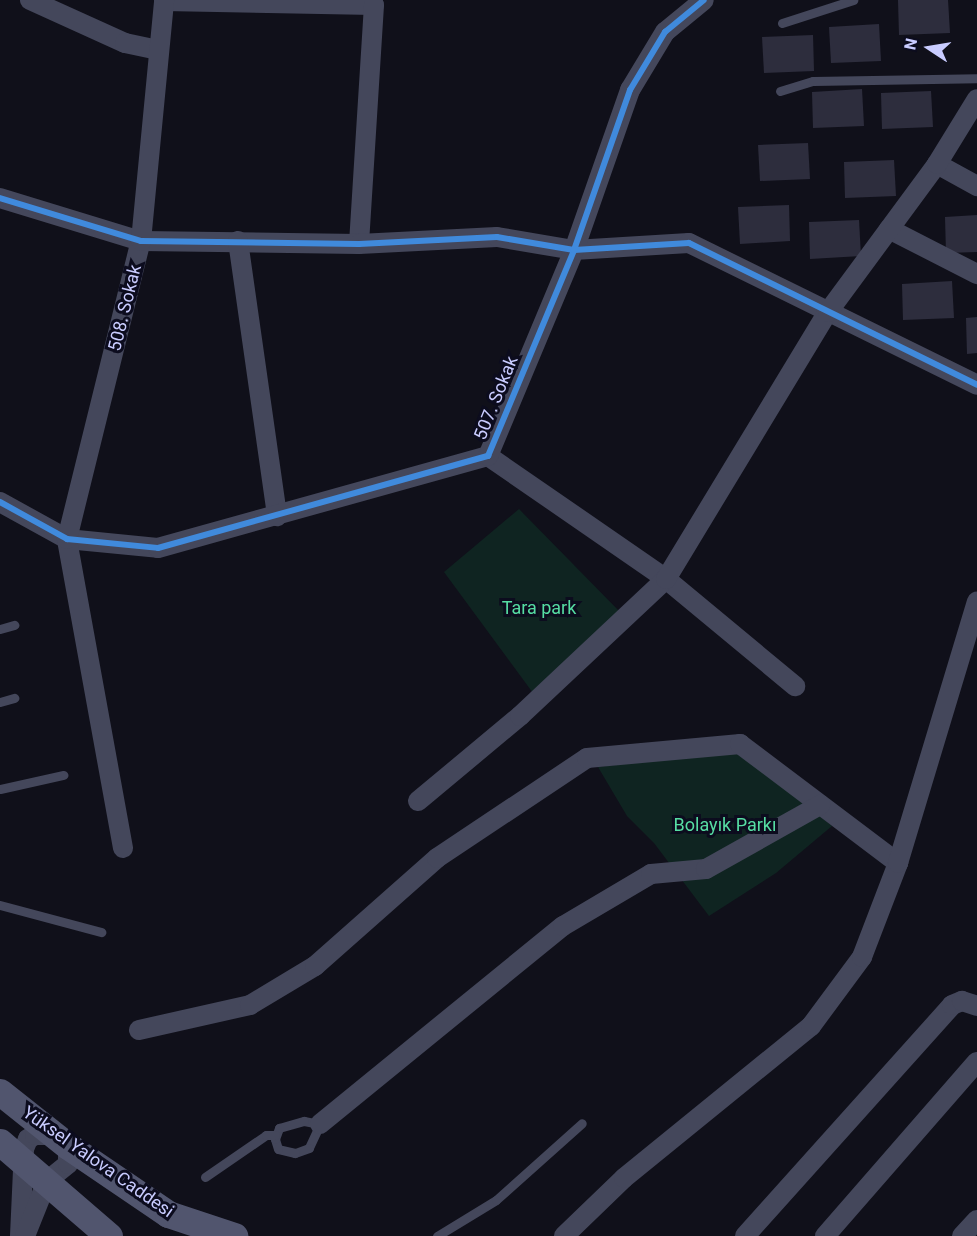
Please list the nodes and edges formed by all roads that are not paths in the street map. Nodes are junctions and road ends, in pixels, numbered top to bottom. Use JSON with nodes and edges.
{"nodes":[{"id":1,"x":30,"y":0,"type":"edge"},
{"id":2,"x":164,"y":0,"type":"edge"},
{"id":3,"x":704,"y":0,"type":"edge"},
{"id":4,"x":853,"y":0,"type":"edge"},
{"id":5,"x":381,"y":2,"type":"edge"},
{"id":6,"x":782,"y":23,"type":"dead end"},
{"id":7,"x":159,"y":50,"type":"junction"},
{"id":8,"x":977,"y":78,"type":"edge"},
{"id":9,"x":780,"y":91,"type":"dead end"},
{"id":10,"x":976,"y":103,"type":"edge"},
{"id":11,"x":937,"y":164,"type":"junction"},
{"id":12,"x":977,"y":186,"type":"edge"},
{"id":13,"x":0,"y":198,"type":"edge"},
{"id":14,"x":889,"y":229,"type":"junction"},
{"id":15,"x":141,"y":241,"type":"junction"},
{"id":16,"x":238,"y":241,"type":"junction"},
{"id":17,"x":359,"y":244,"type":"junction"},
{"id":18,"x":574,"y":250,"type":"junction"},
{"id":19,"x":977,"y":274,"type":"edge"},
{"id":20,"x":828,"y":312,"type":"junction"},
{"id":21,"x":977,"y":385,"type":"edge"},
{"id":22,"x":489,"y":456,"type":"junction"},
{"id":23,"x":0,"y":502,"type":"edge"},
{"id":24,"x":277,"y":516,"type":"junction"},
{"id":25,"x":67,"y":539,"type":"junction"},
{"id":26,"x":666,"y":579,"type":"junction"},
{"id":27,"x":977,"y":602,"type":"edge"},
{"id":28,"x":14,"y":625,"type":"dead end"},
{"id":29,"x":0,"y":629,"type":"edge"},
{"id":30,"x":795,"y":686,"type":"dead end"},
{"id":31,"x":14,"y":698,"type":"dead end"},
{"id":32,"x":0,"y":702,"type":"edge"},
{"id":33,"x":63,"y":776,"type":"dead end"},
{"id":34,"x":0,"y":789,"type":"edge"},
{"id":35,"x":418,"y":801,"type":"dead end"},
{"id":36,"x":819,"y":805,"type":"junction"},
{"id":37,"x":123,"y":848,"type":"dead end"},
{"id":38,"x":898,"y":863,"type":"junction"},
{"id":39,"x":0,"y":905,"type":"edge"},
{"id":40,"x":101,"y":932,"type":"dead end"},
{"id":41,"x":977,"y":1006,"type":"edge"},
{"id":42,"x":139,"y":1030,"type":"dead end"},
{"id":43,"x":977,"y":1062,"type":"edge"},
{"id":44,"x":0,"y":1092,"type":"edge"},
{"id":45,"x":582,"y":1123,"type":"dead end"},
{"id":46,"x":320,"y":1124,"type":"junction"},
{"id":47,"x":275,"y":1135,"type":"junction"},
{"id":48,"x":61,"y":1140,"type":"junction"},
{"id":49,"x":0,"y":1142,"type":"edge"},
{"id":50,"x":23,"y":1161,"type":"junction"},
{"id":51,"x":205,"y":1177,"type":"dead end"},
{"id":52,"x":47,"y":1181,"type":"junction"},
{"id":53,"x":977,"y":1220,"type":"edge"},
{"id":54,"x":20,"y":1236,"type":"edge"},
{"id":55,"x":25,"y":1236,"type":"edge"},
{"id":56,"x":109,"y":1236,"type":"edge"},
{"id":57,"x":234,"y":1236,"type":"edge"},
{"id":58,"x":437,"y":1236,"type":"edge"},
{"id":59,"x":564,"y":1236,"type":"edge"},
{"id":60,"x":745,"y":1236,"type":"edge"},
{"id":61,"x":825,"y":1236,"type":"edge"},
{"id":62,"x":962,"y":1236,"type":"edge"}],
"edges":[{"from":1,"to":7,"type":"street"},
{"from":2,"to":5,"type":"street"},
{"from":2,"to":7,"type":"street","name":"508. Sokak"},
{"from":3,"to":18,"type":"street","name":"507. Sokak"},
{"from":4,"to":6,"type":"lane"},
{"from":5,"to":17,"type":"street"},
{"from":7,"to":15,"type":"street","name":"508. Sokak"},
{"from":8,"to":9,"type":"lane"},
{"from":10,"to":11,"type":"street"},
{"from":11,"to":12,"type":"street"},
{"from":11,"to":14,"type":"street"},
{"from":13,"to":15,"type":"street"},
{"from":14,"to":19,"type":"street"},
{"from":14,"to":20,"type":"street"},
{"from":15,"to":16,"type":"street"},
{"from":15,"to":25,"type":"street","name":"508. Sokak"},
{"from":16,"to":17,"type":"street"},
{"from":16,"to":24,"type":"street"},
{"from":17,"to":18,"type":"street"},
{"from":18,"to":20,"type":"street"},
{"from":18,"to":22,"type":"street","name":"507. Sokak"},
{"from":20,"to":21,"type":"street"},
{"from":20,"to":26,"type":"street"},
{"from":22,"to":24,"type":"street","name":"507. Sokak"},
{"from":22,"to":26,"type":"street"},
{"from":23,"to":25,"type":"street"},
{"from":24,"to":25,"type":"street","name":"507. Sokak"},
{"from":25,"to":37,"type":"street"},
{"from":26,"to":30,"type":"street"},
{"from":26,"to":35,"type":"street"},
{"from":27,"to":38,"type":"street"},
{"from":28,"to":29,"type":"lane"},
{"from":31,"to":32,"type":"lane"},
{"from":33,"to":34,"type":"lane"},
{"from":36,"to":38,"type":"street"},
{"from":36,"to":42,"type":"street"},
{"from":36,"to":46,"type":"street"},
{"from":38,"to":59,"type":"street"},
{"from":39,"to":40,"type":"lane"},
{"from":41,"to":60,"type":"street"},
{"from":43,"to":61,"type":"street"},
{"from":44,"to":48,"type":"main road","name":"Yüksel Yalova Caddesi"},
{"from":45,"to":58,"type":"lane"},
{"from":46,"to":47,"type":"lane"},
{"from":46,"to":47,"type":"lane"},
{"from":47,"to":51,"type":"lane"},
{"from":48,"to":50,"type":"street"},
{"from":48,"to":52,"type":"street"},
{"from":48,"to":57,"type":"main road","name":"Yüksel Yalova Caddesi"},
{"from":49,"to":50,"type":"main road"},
{"from":50,"to":52,"type":"main road"},
{"from":50,"to":54,"type":"street"},
{"from":52,"to":55,"type":"street"},
{"from":52,"to":56,"type":"main road"},
{"from":53,"to":62,"type":"street"}]}
